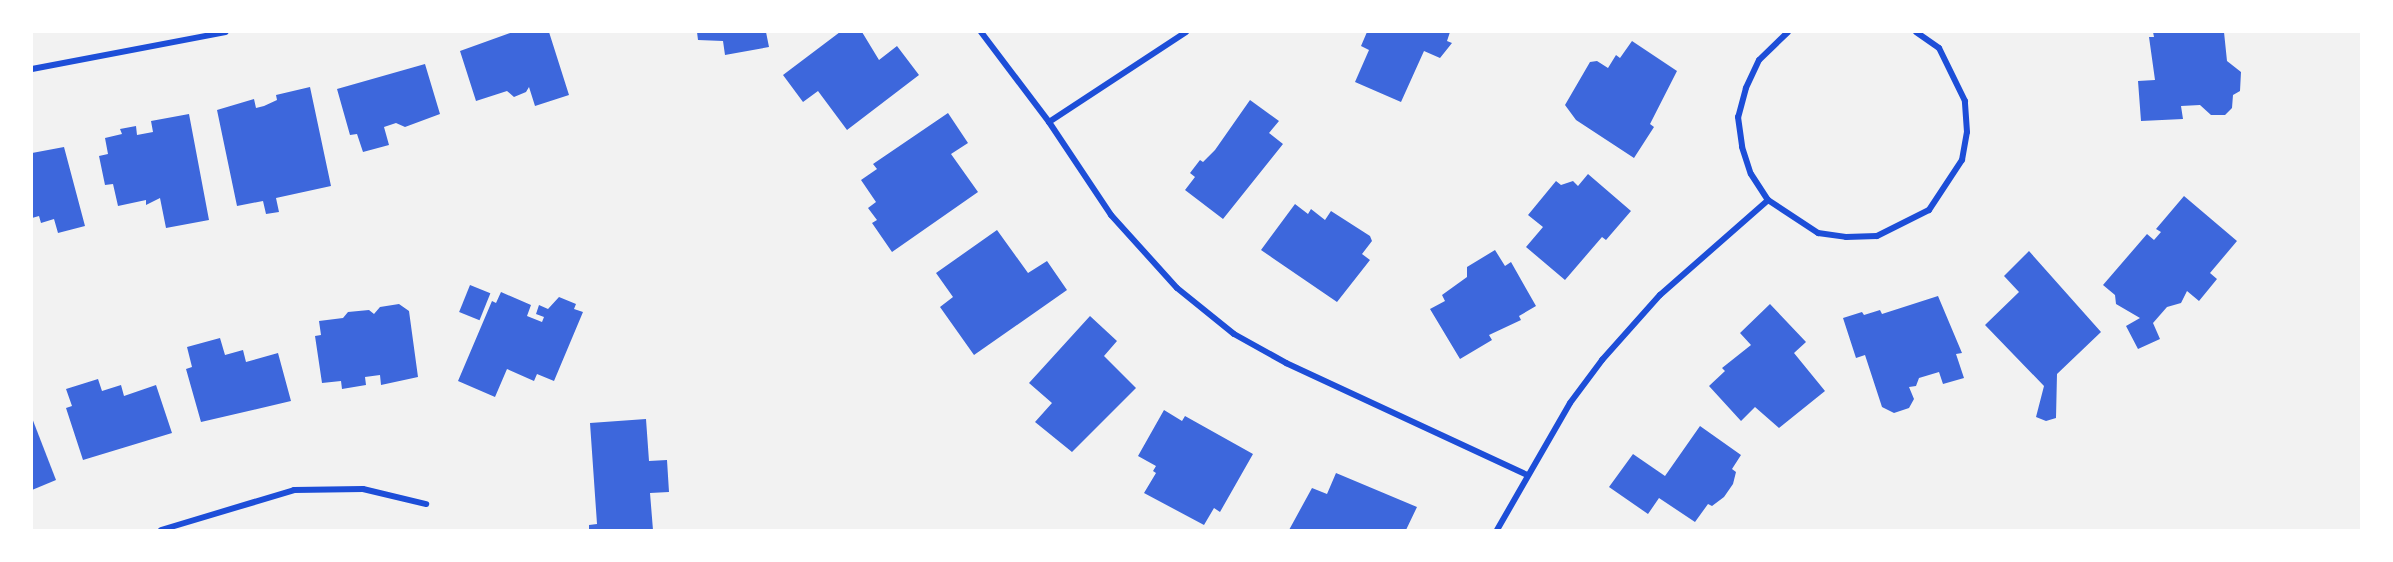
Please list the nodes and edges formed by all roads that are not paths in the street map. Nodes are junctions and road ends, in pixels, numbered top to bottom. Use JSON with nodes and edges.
{"nodes":[{"id":1,"x":226,"y":32,"type":"edge"},
{"id":2,"x":981,"y":32,"type":"edge"},
{"id":3,"x":1186,"y":32,"type":"edge"},
{"id":4,"x":1788,"y":32,"type":"edge"},
{"id":5,"x":1916,"y":32,"type":"edge"},
{"id":6,"x":32,"y":69,"type":"edge"},
{"id":7,"x":1049,"y":122,"type":"junction"},
{"id":8,"x":1768,"y":200,"type":"junction"},
{"id":9,"x":1527,"y":475,"type":"junction"},
{"id":10,"x":426,"y":504,"type":"dead end"},
{"id":11,"x":161,"y":531,"type":"edge"},
{"id":12,"x":1497,"y":531,"type":"edge"}],
"edges":[{"from":1,"to":6,"type":"street"},
{"from":2,"to":7,"type":"street"},
{"from":3,"to":7,"type":"street"},
{"from":4,"to":8,"type":"street"},
{"from":5,"to":8,"type":"street"},
{"from":7,"to":9,"type":"street"},
{"from":8,"to":9,"type":"street"},
{"from":9,"to":12,"type":"street"},
{"from":10,"to":11,"type":"street"}]}
